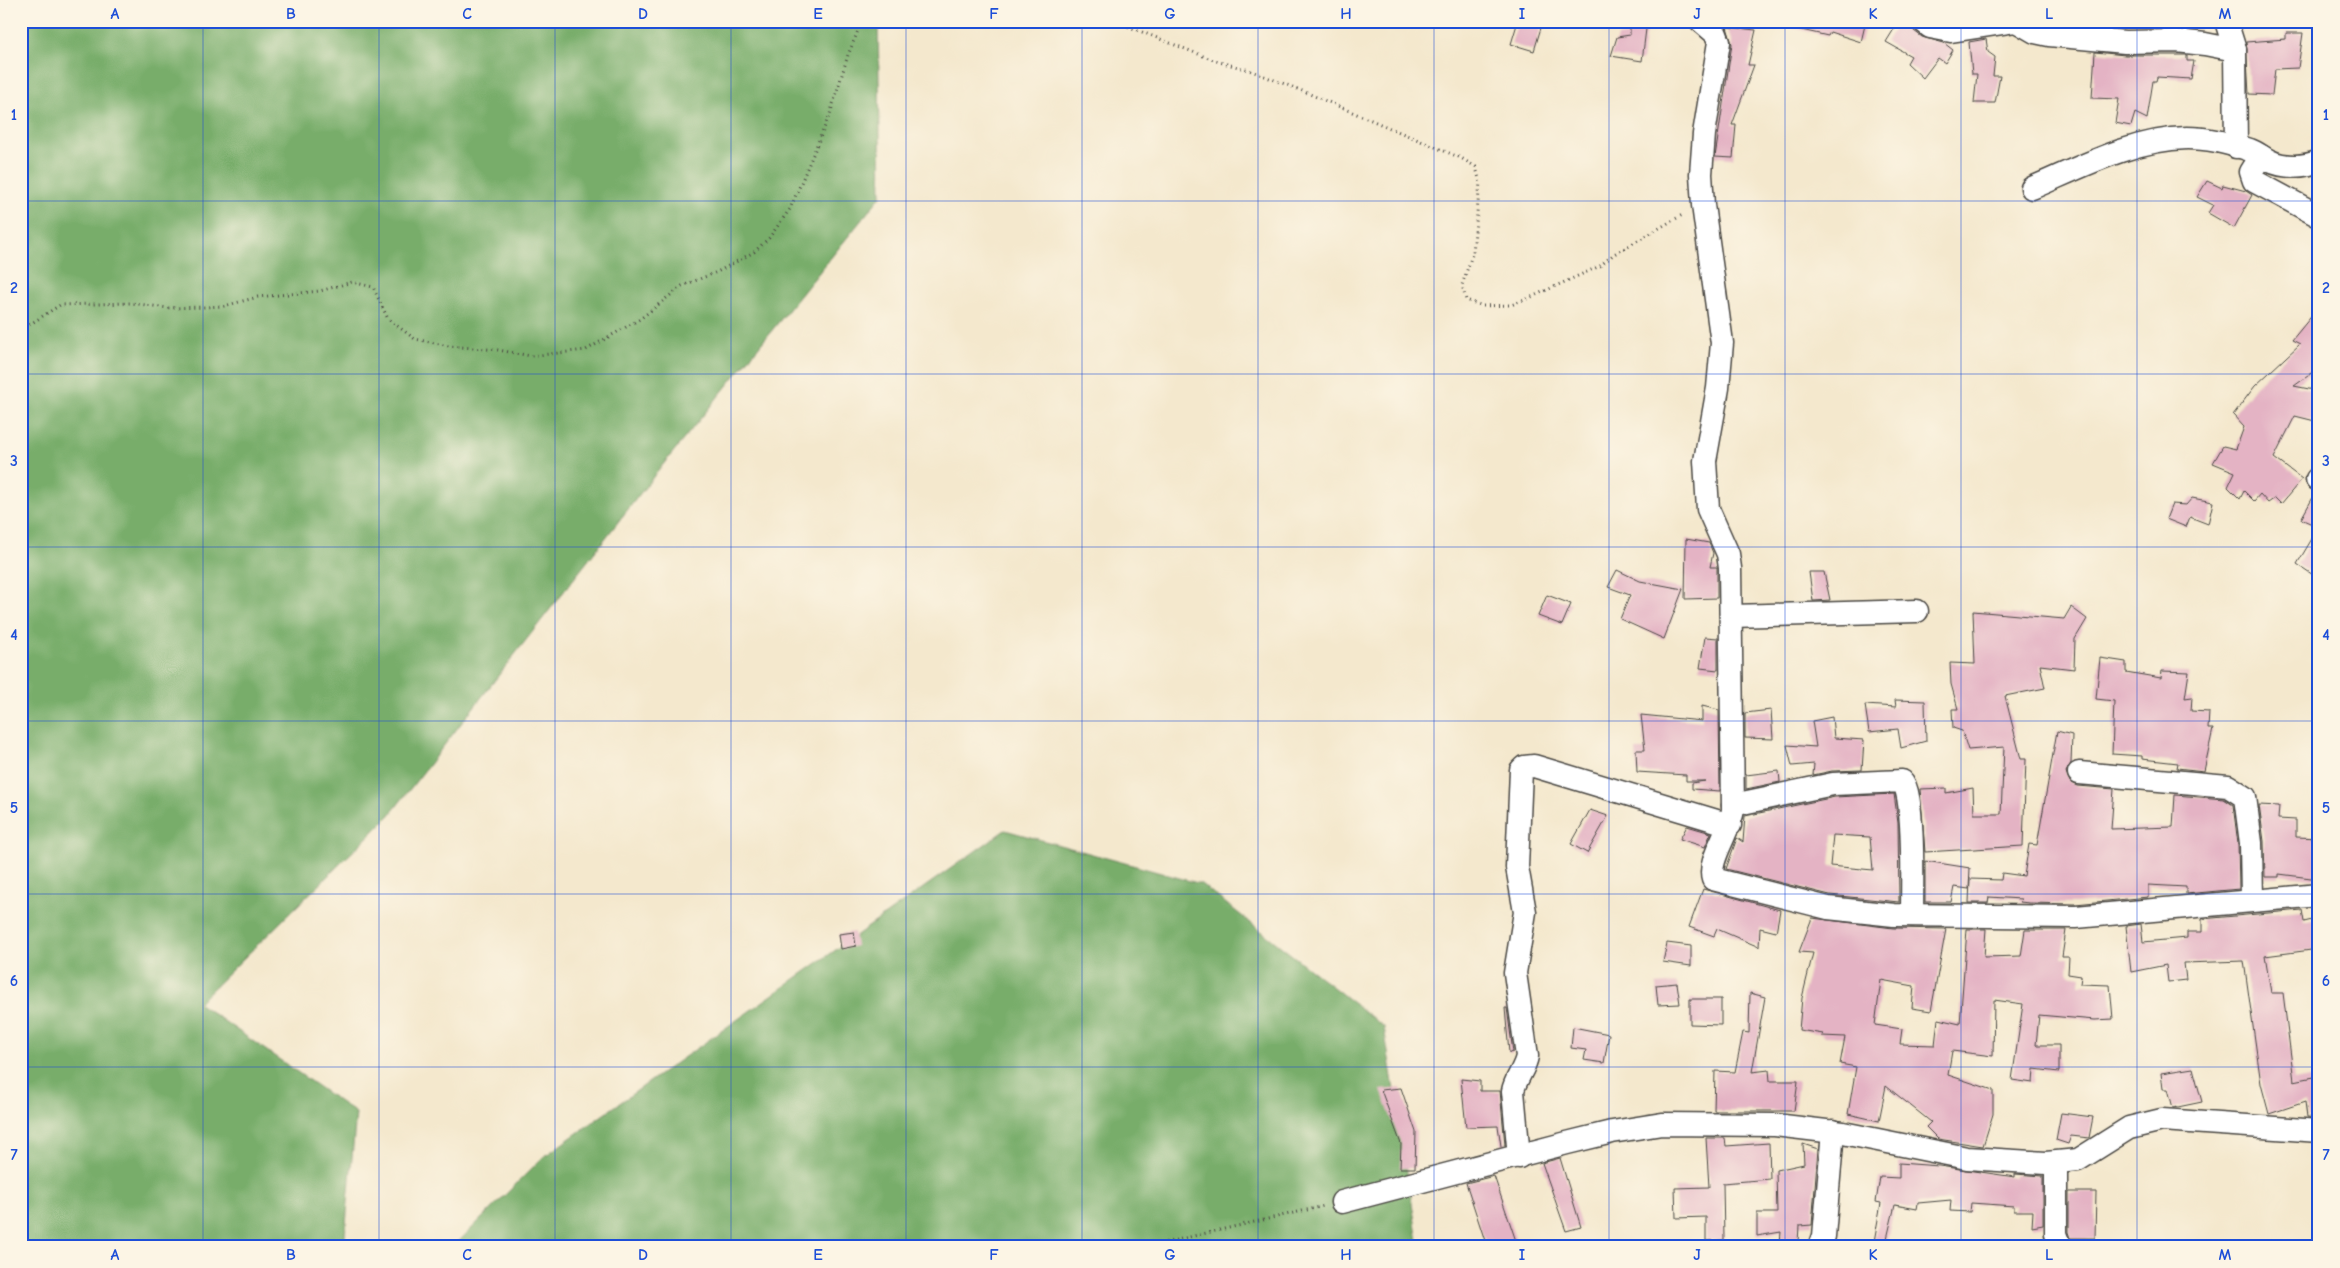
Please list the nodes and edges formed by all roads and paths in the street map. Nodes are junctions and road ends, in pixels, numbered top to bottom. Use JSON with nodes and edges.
{"nodes":[{"id":1,"x":862,"y":21,"type":"edge"},
{"id":2,"x":1114,"y":21,"type":"edge"},
{"id":3,"x":1701,"y":21,"type":"edge"},
{"id":4,"x":1923,"y":21,"type":"edge"},
{"id":5,"x":2226,"y":21,"type":"edge"},
{"id":6,"x":2235,"y":50,"type":"junction"},
{"id":7,"x":2236,"y":147,"type":"junction"},
{"id":8,"x":2261,"y":156,"type":"junction"},
{"id":9,"x":2319,"y":161,"type":"edge"},
{"id":10,"x":2032,"y":188,"type":"dead end"},
{"id":11,"x":1703,"y":205,"type":"junction"},
{"id":12,"x":2319,"y":216,"type":"edge"},
{"id":13,"x":21,"y":330,"type":"edge"},
{"id":14,"x":1917,"y":611,"type":"dead end"},
{"id":15,"x":1732,"y":616,"type":"junction"},
{"id":16,"x":2079,"y":773,"type":"dead end"},
{"id":17,"x":1732,"y":815,"type":"junction"},
{"id":18,"x":2319,"y":895,"type":"edge"},
{"id":19,"x":2252,"y":899,"type":"junction"},
{"id":20,"x":1912,"y":914,"type":"junction"},
{"id":21,"x":1833,"y":1131,"type":"junction"},
{"id":22,"x":2319,"y":1131,"type":"edge"},
{"id":23,"x":1519,"y":1157,"type":"junction"},
{"id":24,"x":2056,"y":1163,"type":"junction"},
{"id":25,"x":1342,"y":1202,"type":"joint"},
{"id":26,"x":1146,"y":1247,"type":"edge"},
{"id":27,"x":1820,"y":1247,"type":"edge"},
{"id":28,"x":2061,"y":1247,"type":"edge"}],
"edges":[{"from":1,"to":13,"type":"path"},
{"from":2,"to":11,"type":"path"},
{"from":3,"to":11,"type":"street"},
{"from":4,"to":6,"type":"street"},
{"from":5,"to":6,"type":"street"},
{"from":6,"to":7,"type":"street"},
{"from":7,"to":8,"type":"street"},
{"from":7,"to":10,"type":"street"},
{"from":8,"to":9,"type":"street"},
{"from":8,"to":12,"type":"street"},
{"from":11,"to":15,"type":"street"},
{"from":14,"to":15,"type":"street"},
{"from":15,"to":17,"type":"street"},
{"from":16,"to":19,"type":"street"},
{"from":17,"to":20,"type":"street"},
{"from":17,"to":20,"type":"street"},
{"from":17,"to":23,"type":"street"},
{"from":18,"to":19,"type":"street"},
{"from":19,"to":20,"type":"street"},
{"from":21,"to":23,"type":"street"},
{"from":21,"to":24,"type":"street"},
{"from":21,"to":27,"type":"street"},
{"from":22,"to":24,"type":"street"},
{"from":23,"to":25,"type":"street"},
{"from":24,"to":28,"type":"street"},
{"from":25,"to":26,"type":"path"}]}
